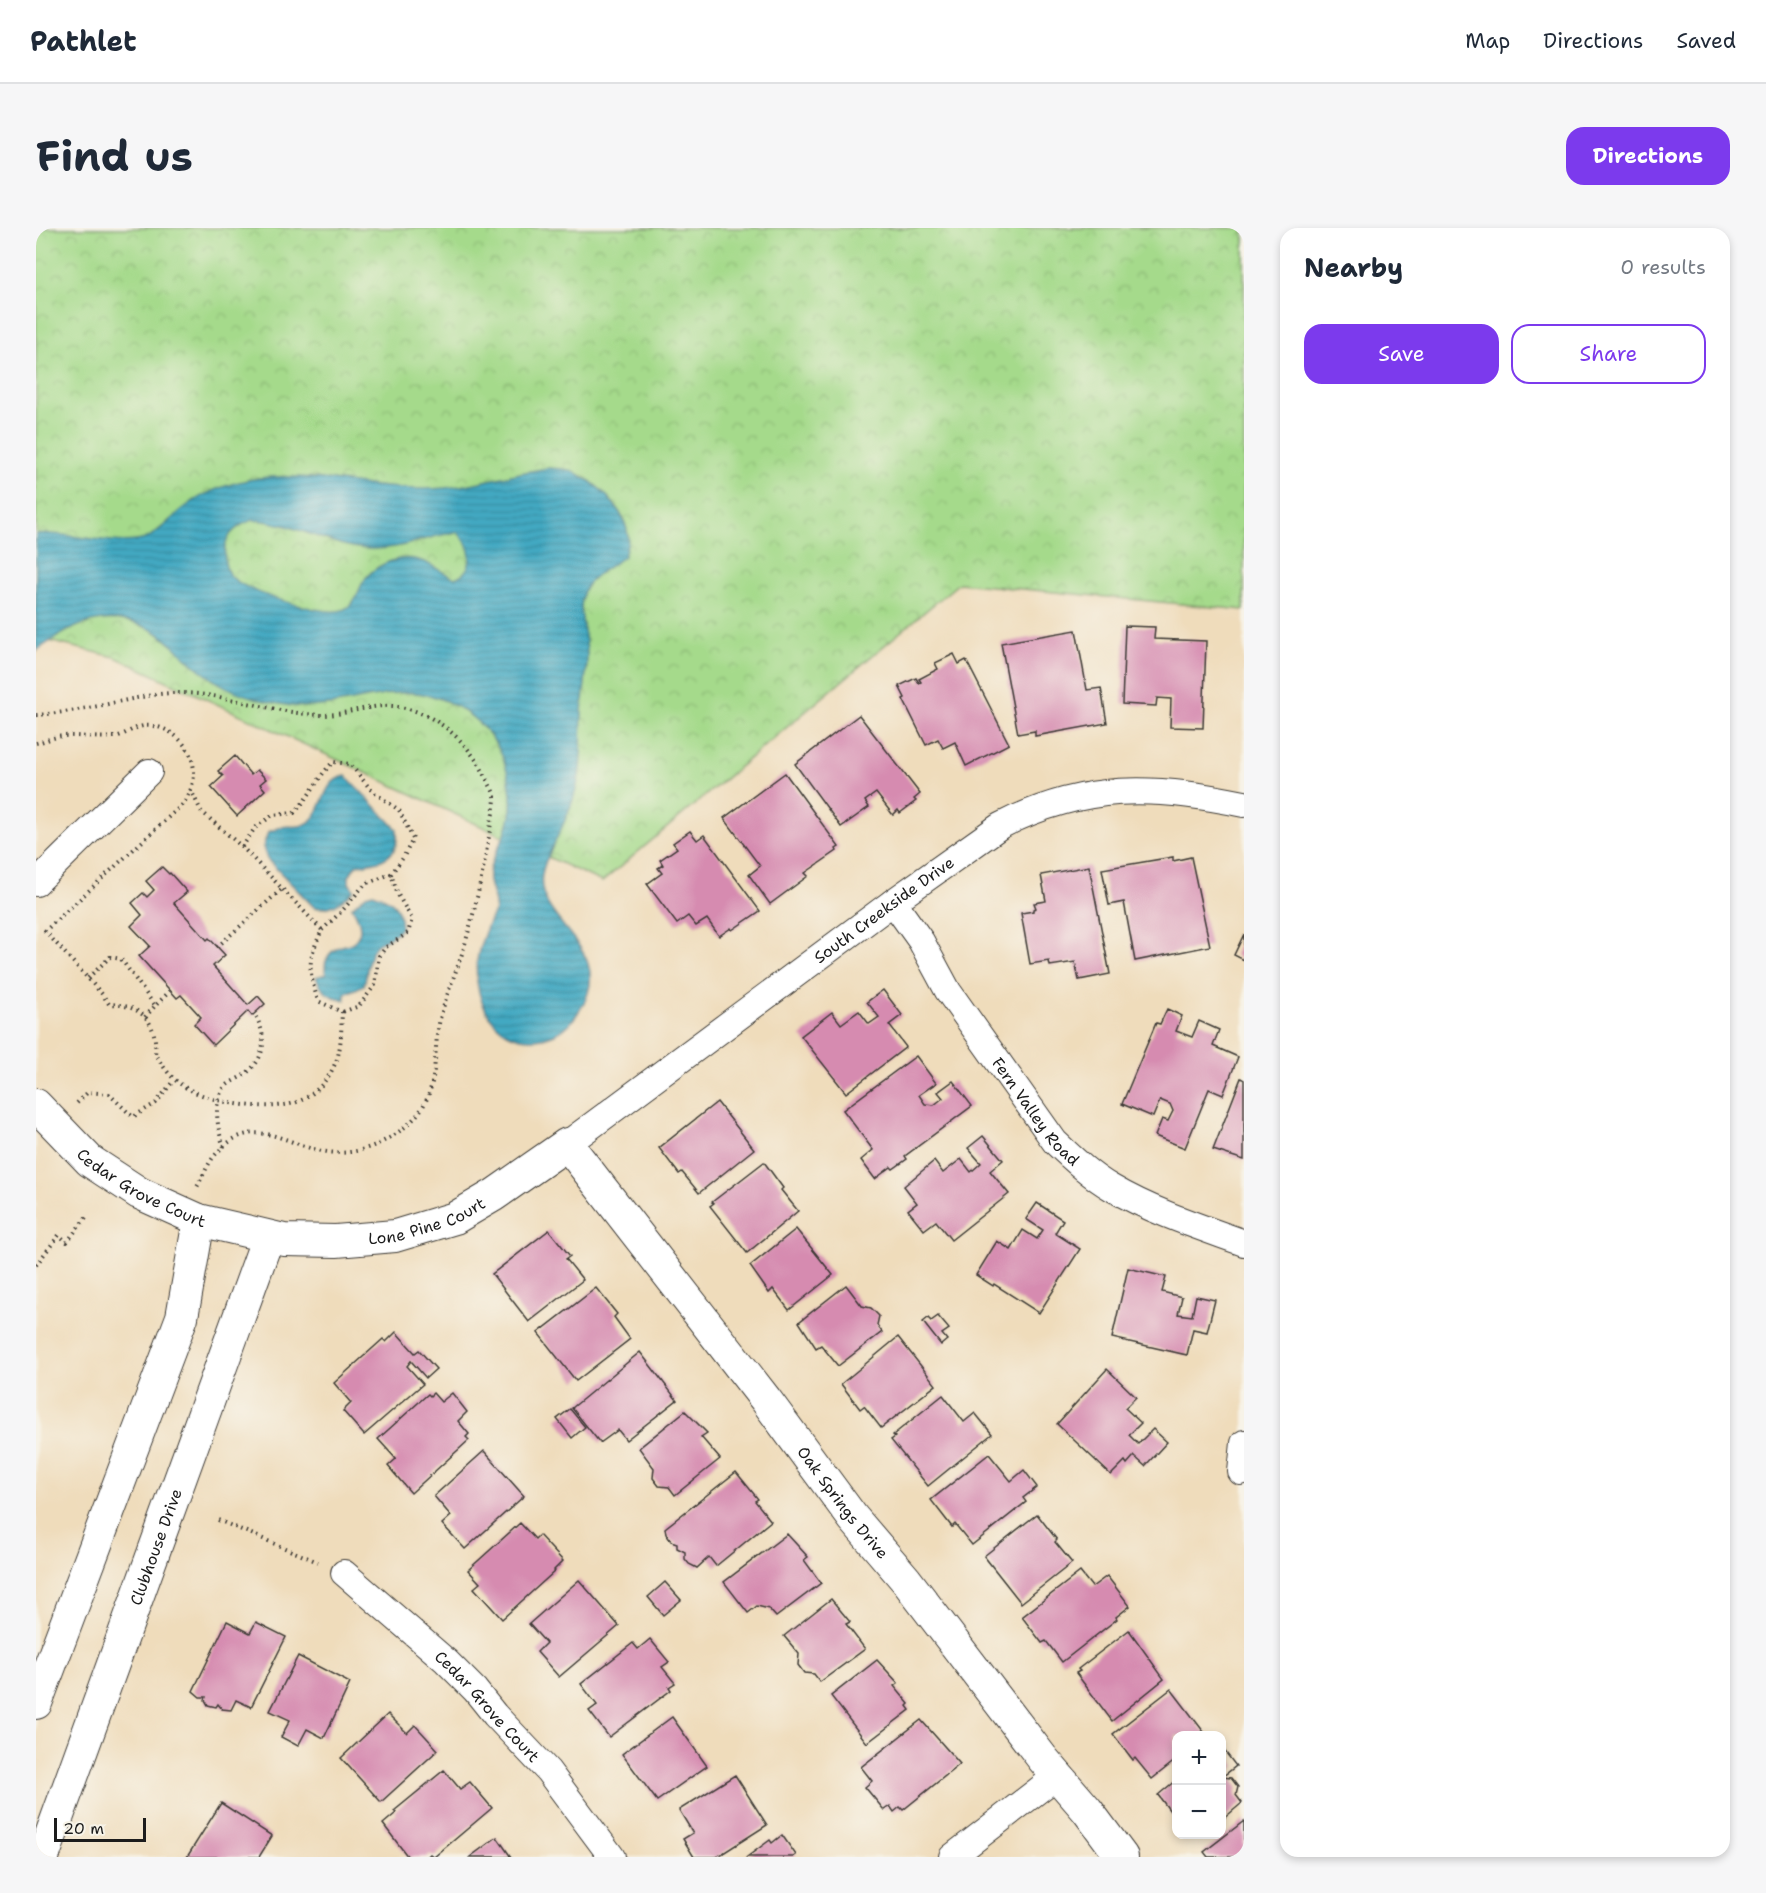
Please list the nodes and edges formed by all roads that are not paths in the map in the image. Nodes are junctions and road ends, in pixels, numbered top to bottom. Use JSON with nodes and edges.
{"nodes":[{"id":1,"x":149,"y":772,"type":"dead end"},
{"id":2,"x":1244,"y":804,"type":"edge"},
{"id":3,"x":36,"y":883,"type":"edge"},
{"id":4,"x":893,"y":902,"type":"junction"},
{"id":5,"x":36,"y":1105,"type":"edge"},
{"id":6,"x":567,"y":1144,"type":"junction"},
{"id":7,"x":199,"y":1220,"type":"junction"},
{"id":8,"x":267,"y":1237,"type":"junction"},
{"id":9,"x":1244,"y":1243,"type":"edge"},
{"id":10,"x":1244,"y":1443,"type":"edge"},
{"id":11,"x":1241,"y":1472,"type":"dead end"},
{"id":12,"x":344,"y":1573,"type":"road end"},
{"id":13,"x":36,"y":1703,"type":"edge"},
{"id":14,"x":1058,"y":1775,"type":"junction"},
{"id":15,"x":43,"y":1857,"type":"edge"},
{"id":16,"x":612,"y":1857,"type":"edge"},
{"id":17,"x":952,"y":1857,"type":"edge"},
{"id":18,"x":1122,"y":1857,"type":"edge"}],
"edges":[{"from":1,"to":3,"type":"street"},
{"from":2,"to":4,"type":"street","name":"South Creekside Drive"},
{"from":4,"to":6,"type":"street","name":"South Creekside Drive"},
{"from":4,"to":9,"type":"street","name":"Fern Valley Road"},
{"from":5,"to":7,"type":"street","name":"Cedar Grove Court"},
{"from":6,"to":8,"type":"street","name":"Lone Pine Court"},
{"from":6,"to":14,"type":"street","name":"Oak Springs Drive"},
{"from":7,"to":8,"type":"street","name":"Cedar Grove Court"},
{"from":7,"to":13,"type":"street"},
{"from":8,"to":15,"type":"street","name":"Clubhouse Drive"},
{"from":10,"to":11,"type":"street"},
{"from":12,"to":16,"type":"street","name":"Cedar Grove Court"},
{"from":14,"to":17,"type":"street"},
{"from":14,"to":18,"type":"street","name":"Oak Springs Drive"}]}
